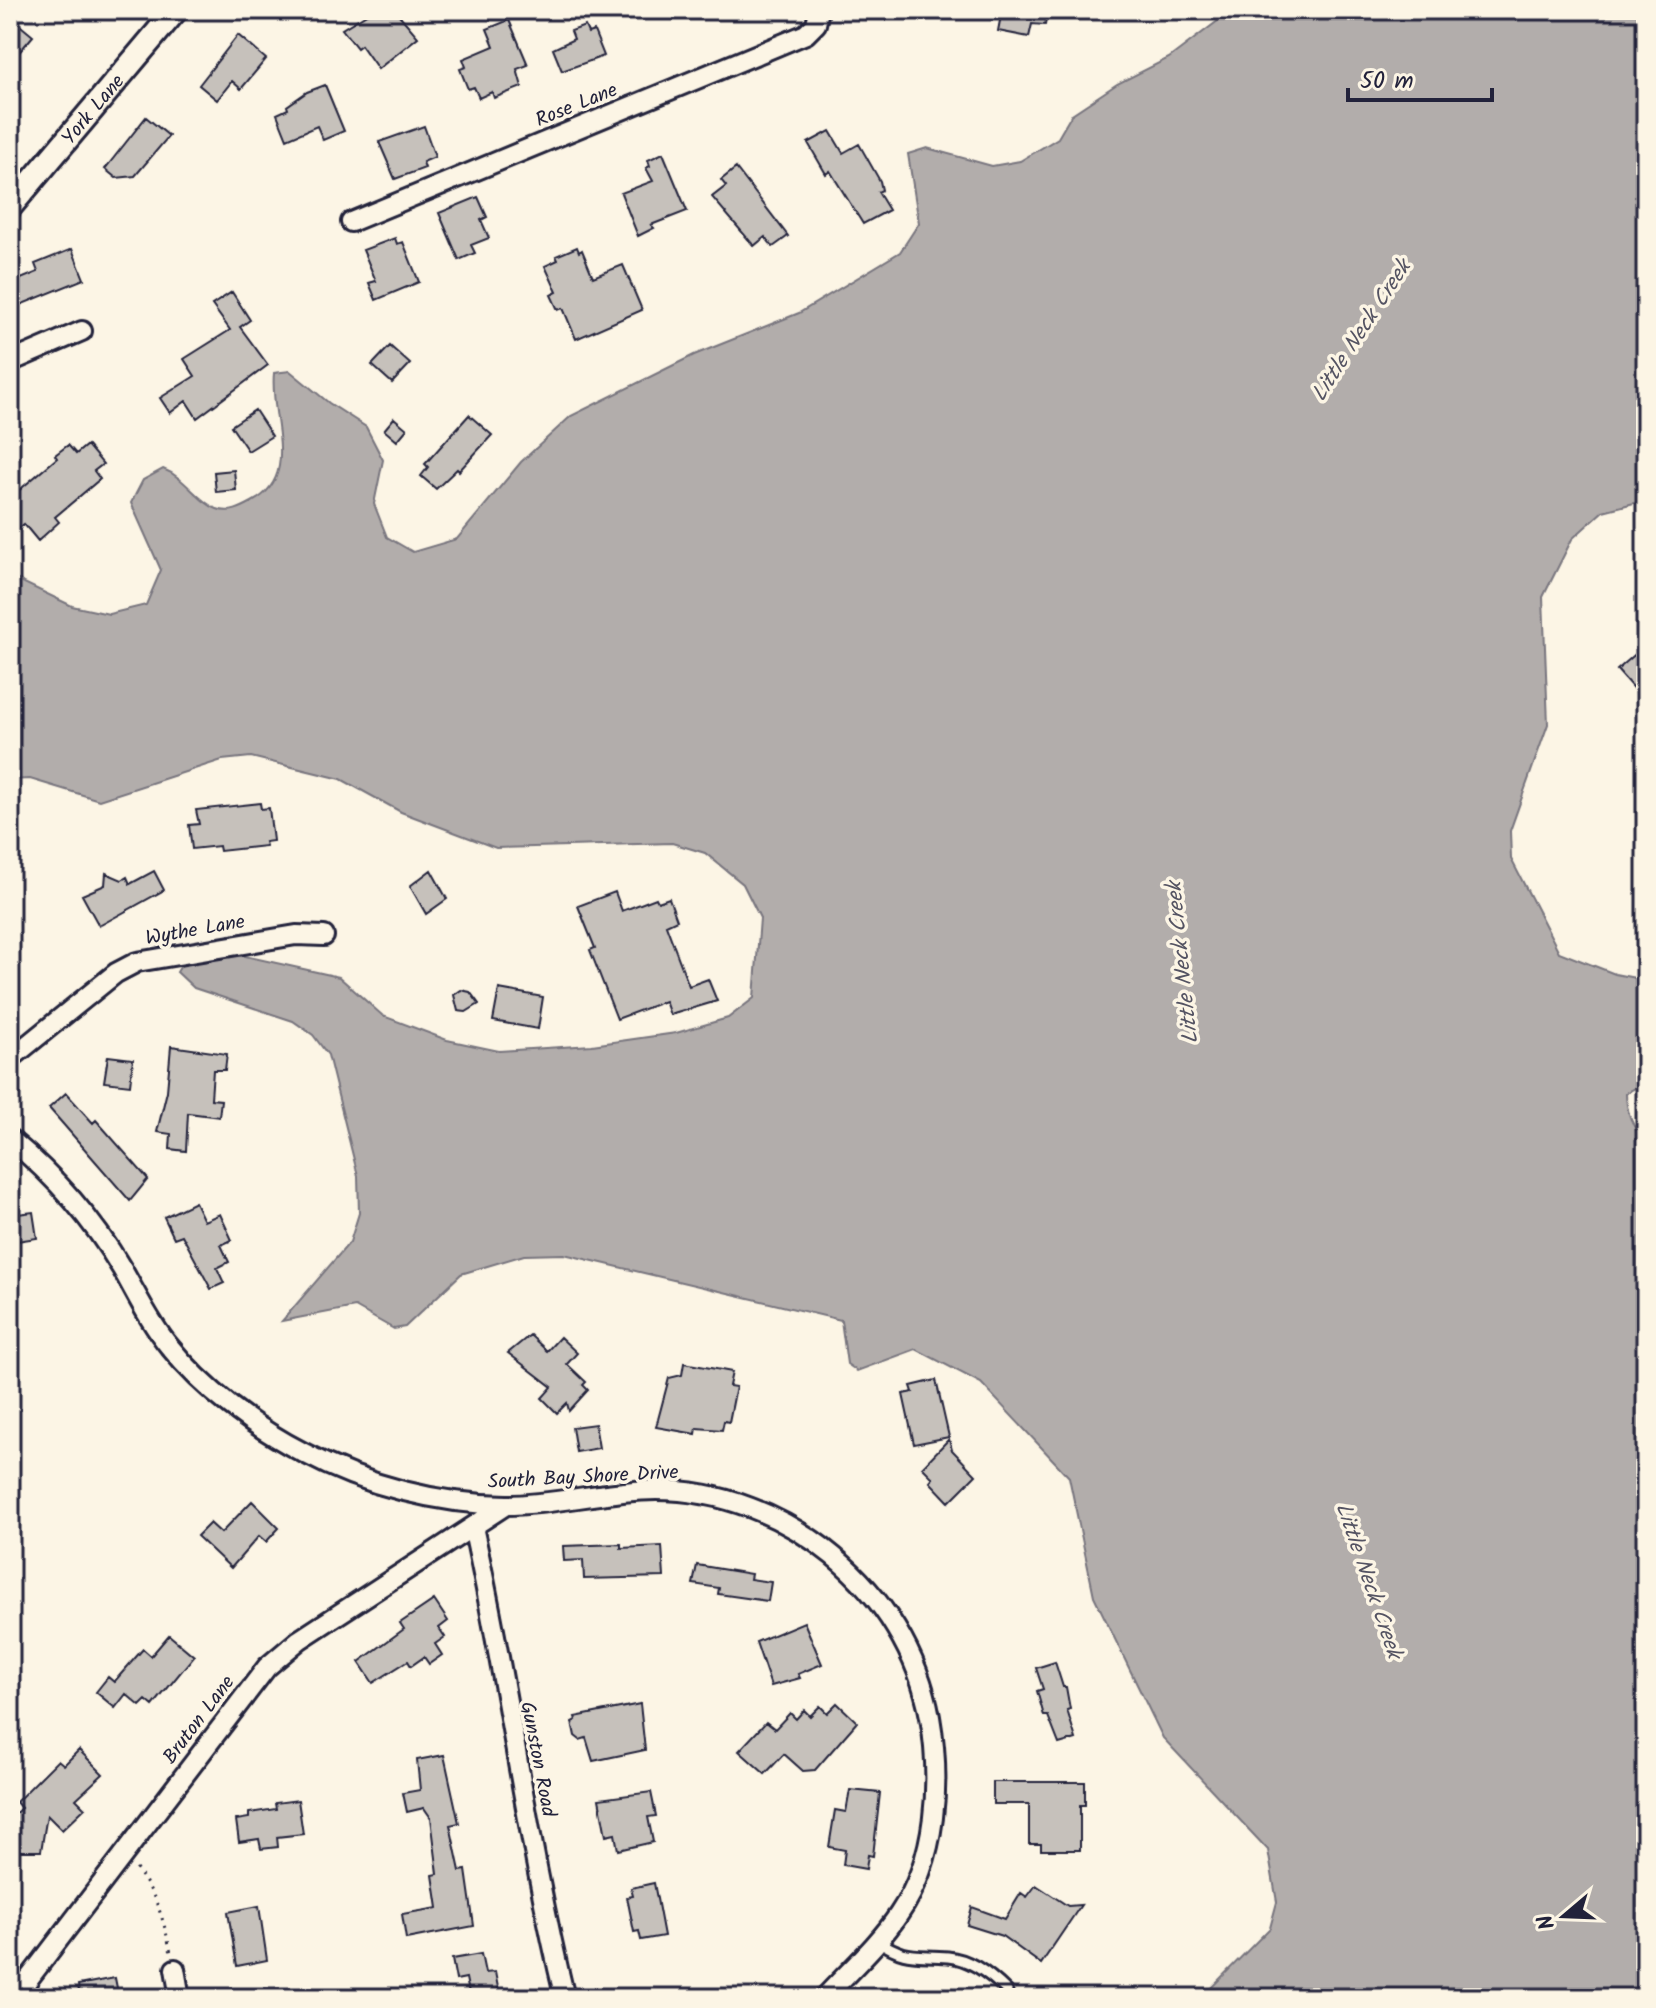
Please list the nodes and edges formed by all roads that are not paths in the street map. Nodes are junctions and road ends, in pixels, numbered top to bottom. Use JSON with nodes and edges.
{"nodes":[{"id":1,"x":176,"y":10,"type":"edge"},
{"id":2,"x":817,"y":17,"type":"edge"},
{"id":3,"x":10,"y":207,"type":"edge"},
{"id":4,"x":351,"y":222,"type":"dead end"},
{"id":5,"x":82,"y":331,"type":"dead end"},
{"id":6,"x":10,"y":362,"type":"edge"},
{"id":7,"x":324,"y":936,"type":"dead end"},
{"id":8,"x":10,"y":1059,"type":"edge"},
{"id":9,"x":10,"y":1139,"type":"edge"},
{"id":10,"x":506,"y":1505,"type":"junction"},
{"id":11,"x":473,"y":1527,"type":"junction"},
{"id":12,"x":877,"y":1940,"type":"junction"},
{"id":13,"x":175,"y":1969,"type":"road end"},
{"id":14,"x":1007,"y":1991,"type":"dead end"},
{"id":15,"x":14,"y":1998,"type":"edge"},
{"id":16,"x":180,"y":1998,"type":"edge"},
{"id":17,"x":565,"y":1998,"type":"edge"},
{"id":18,"x":824,"y":1998,"type":"edge"}],
"edges":[{"from":1,"to":3,"type":"street","name":"York Lane"},
{"from":2,"to":4,"type":"street","name":"Rose Lane"},
{"from":5,"to":6,"type":"street"},
{"from":7,"to":8,"type":"street","name":"Wythe Lane"},
{"from":9,"to":10,"type":"street","name":"South Bay Shore Drive"},
{"from":10,"to":11,"type":"street","name":"Bruton Lane"},
{"from":10,"to":12,"type":"street","name":"South Bay Shore Drive"},
{"from":11,"to":15,"type":"street","name":"Bruton Lane"},
{"from":11,"to":17,"type":"street","name":"Gunston Road"},
{"from":12,"to":14,"type":"lane"},
{"from":12,"to":18,"type":"street","name":"South Bay Shore Drive"},
{"from":13,"to":16,"type":"street"}]}
